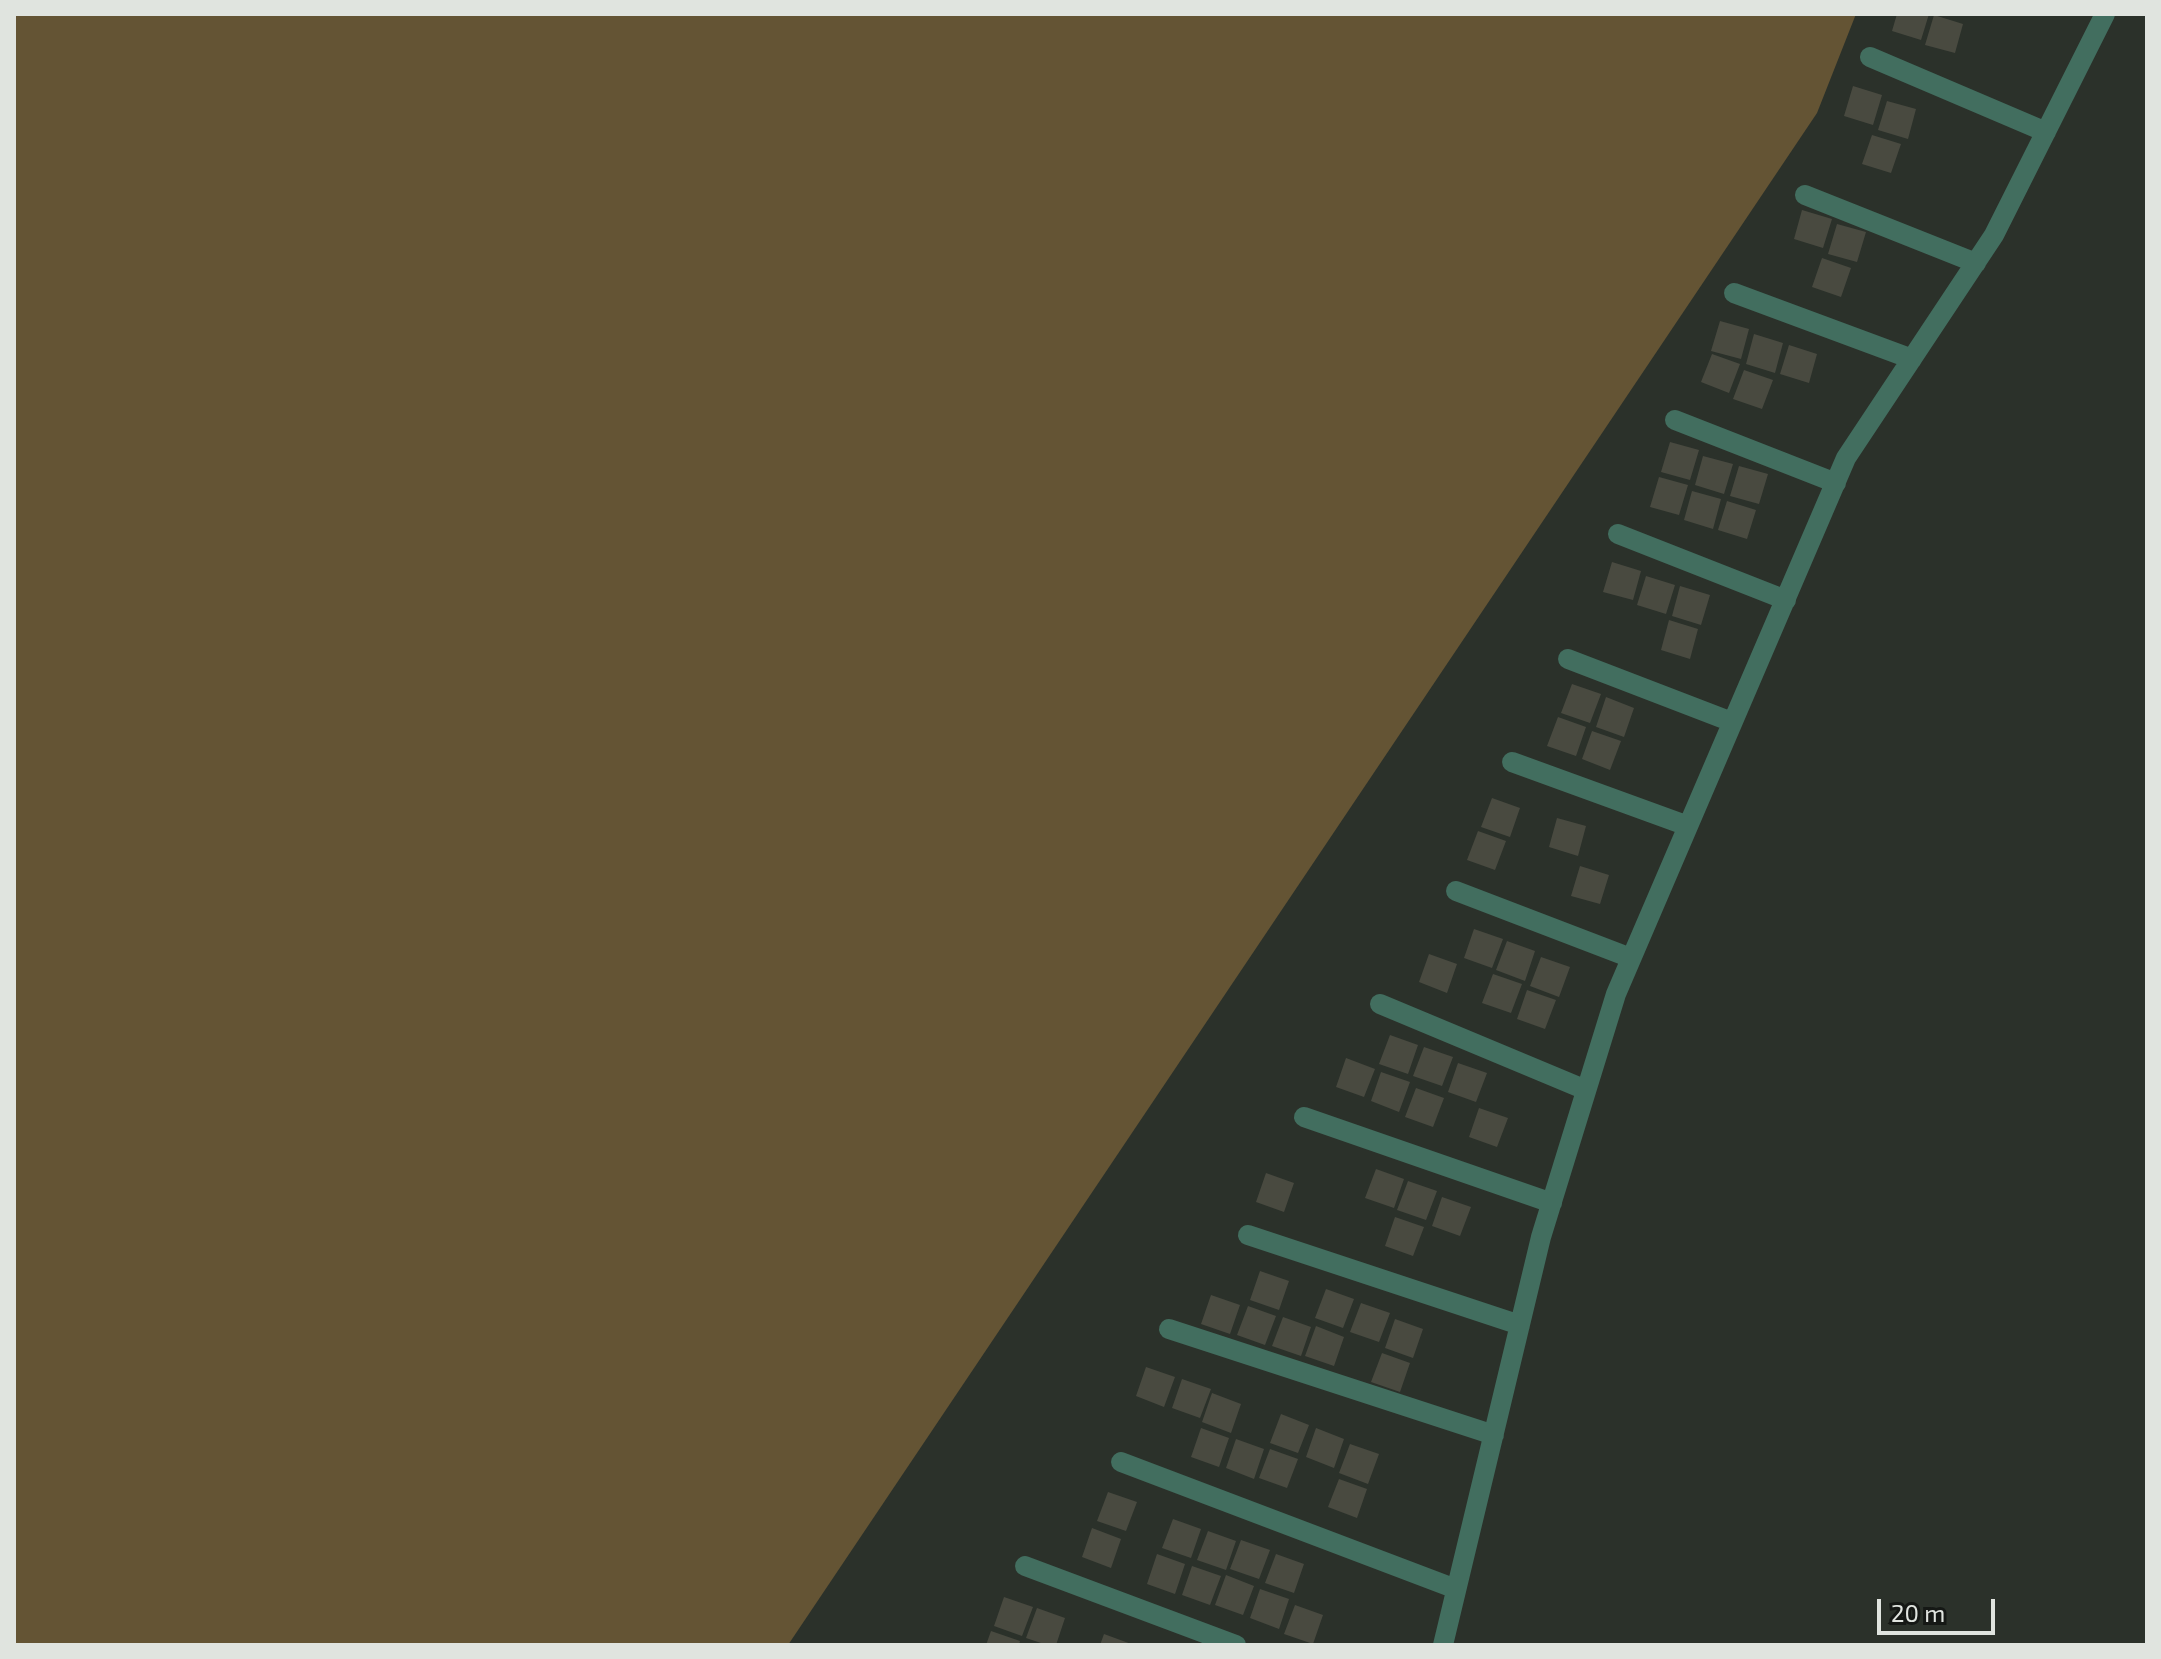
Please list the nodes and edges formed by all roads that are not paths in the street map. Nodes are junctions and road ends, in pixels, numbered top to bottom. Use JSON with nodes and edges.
{"nodes":[{"id":1,"x":2101,"y":15,"type":"edge"},
{"id":2,"x":1870,"y":57,"type":"dead end"},
{"id":3,"x":2046,"y":132,"type":"junction"},
{"id":4,"x":1805,"y":195,"type":"dead end"},
{"id":5,"x":1976,"y":263,"type":"junction"},
{"id":6,"x":1734,"y":293,"type":"dead end"},
{"id":7,"x":1912,"y":359,"type":"junction"},
{"id":8,"x":1675,"y":420,"type":"dead end"},
{"id":9,"x":1836,"y":483,"type":"junction"},
{"id":10,"x":1618,"y":534,"type":"dead end"},
{"id":11,"x":1786,"y":600,"type":"junction"},
{"id":12,"x":1568,"y":659,"type":"dead end"},
{"id":13,"x":1732,"y":722,"type":"junction"},
{"id":14,"x":1512,"y":762,"type":"dead end"},
{"id":15,"x":1688,"y":826,"type":"junction"},
{"id":16,"x":1456,"y":891,"type":"dead end"},
{"id":17,"x":1631,"y":958,"type":"junction"},
{"id":18,"x":1380,"y":1004,"type":"dead end"},
{"id":19,"x":1586,"y":1090,"type":"junction"},
{"id":20,"x":1304,"y":1117,"type":"dead end"},
{"id":21,"x":1552,"y":1203,"type":"junction"},
{"id":22,"x":1248,"y":1235,"type":"dead end"},
{"id":23,"x":1520,"y":1325,"type":"junction"},
{"id":24,"x":1169,"y":1329,"type":"dead end"},
{"id":25,"x":1494,"y":1435,"type":"junction"},
{"id":26,"x":1121,"y":1462,"type":"dead end"},
{"id":27,"x":1025,"y":1566,"type":"dead end"},
{"id":28,"x":1456,"y":1589,"type":"junction"},
{"id":29,"x":1236,"y":1645,"type":"edge"},
{"id":30,"x":1443,"y":1645,"type":"edge"}],
"edges":[{"from":1,"to":3,"type":"street"},
{"from":2,"to":3,"type":"street"},
{"from":3,"to":5,"type":"street"},
{"from":4,"to":5,"type":"street"},
{"from":5,"to":7,"type":"street"},
{"from":6,"to":7,"type":"street"},
{"from":7,"to":9,"type":"street"},
{"from":8,"to":9,"type":"street"},
{"from":9,"to":11,"type":"street"},
{"from":10,"to":11,"type":"street"},
{"from":11,"to":13,"type":"street"},
{"from":12,"to":13,"type":"street"},
{"from":13,"to":15,"type":"street"},
{"from":14,"to":15,"type":"street"},
{"from":15,"to":17,"type":"street"},
{"from":16,"to":17,"type":"street"},
{"from":17,"to":19,"type":"street"},
{"from":18,"to":19,"type":"street"},
{"from":19,"to":21,"type":"street"},
{"from":20,"to":21,"type":"street"},
{"from":21,"to":23,"type":"street"},
{"from":22,"to":23,"type":"street"},
{"from":23,"to":25,"type":"street"},
{"from":24,"to":25,"type":"street"},
{"from":25,"to":28,"type":"street"},
{"from":26,"to":28,"type":"street"},
{"from":27,"to":29,"type":"street"},
{"from":28,"to":30,"type":"street"}]}
